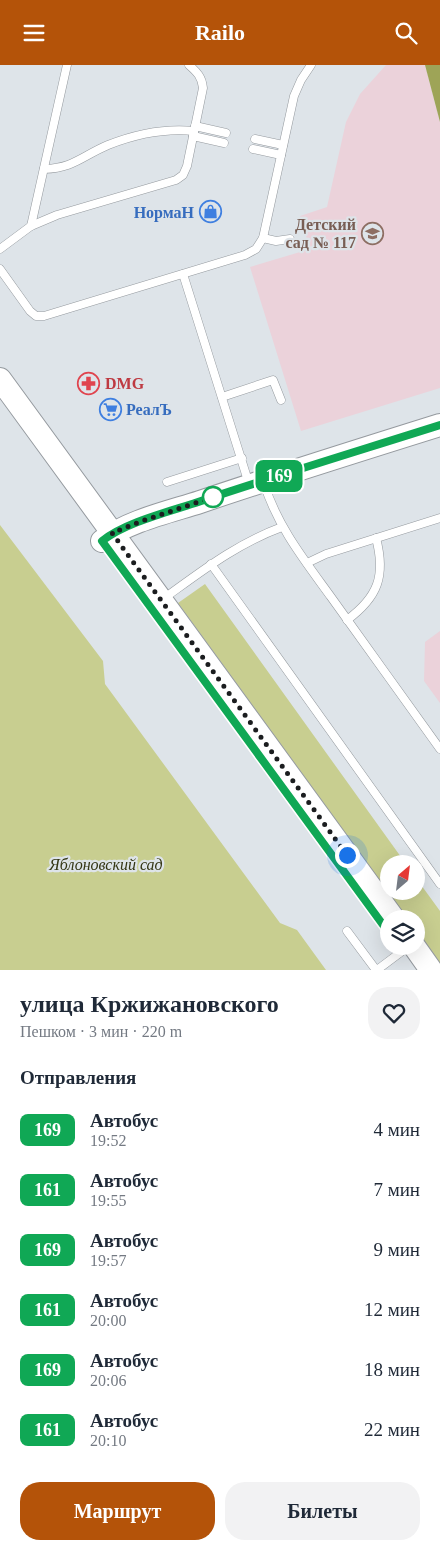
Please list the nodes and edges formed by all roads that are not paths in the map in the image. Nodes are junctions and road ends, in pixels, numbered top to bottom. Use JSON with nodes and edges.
{"nodes":[{"id":1,"x":67,"y":65,"type":"edge"},
{"id":2,"x":189,"y":65,"type":"edge"},
{"id":3,"x":311,"y":65,"type":"edge"},
{"id":4,"x":194,"y":131,"type":"junction"},
{"id":5,"x":226,"y":133,"type":"dead end"},
{"id":6,"x":255,"y":139,"type":"dead end"},
{"id":7,"x":224,"y":143,"type":"dead end"},
{"id":8,"x":283,"y":145,"type":"junction"},
{"id":9,"x":253,"y":149,"type":"dead end"},
{"id":10,"x":281,"y":155,"type":"junction"},
{"id":11,"x":44,"y":169,"type":"junction"},
{"id":12,"x":31,"y":226,"type":"junction"},
{"id":13,"x":263,"y":238,"type":"junction"},
{"id":14,"x":290,"y":239,"type":"dead end"},
{"id":15,"x":0,"y":249,"type":"edge"},
{"id":16,"x":0,"y":269,"type":"edge"},
{"id":17,"x":183,"y":273,"type":"junction"},
{"id":18,"x":0,"y":379,"type":"edge"},
{"id":19,"x":222,"y":397,"type":"junction"},
{"id":20,"x":281,"y":400,"type":"dead end"},
{"id":21,"x":0,"y":402,"type":"edge"},
{"id":22,"x":440,"y":425,"type":"edge"},
{"id":23,"x":242,"y":458,"type":"junction"},
{"id":24,"x":167,"y":482,"type":"dead end"},
{"id":25,"x":256,"y":483,"type":"junction"},
{"id":26,"x":440,"y":518,"type":"edge"},
{"id":27,"x":282,"y":527,"type":"junction"},
{"id":28,"x":107,"y":537,"type":"junction"},
{"id":29,"x":376,"y":538,"type":"junction"},
{"id":30,"x":307,"y":563,"type":"junction"},
{"id":31,"x":211,"y":564,"type":"junction"},
{"id":32,"x":161,"y":600,"type":"junction"},
{"id":33,"x":347,"y":620,"type":"junction"},
{"id":34,"x":440,"y":749,"type":"edge"},
{"id":35,"x":440,"y":884,"type":"edge"},
{"id":36,"x":387,"y":910,"type":"edge"},
{"id":37,"x":380,"y":920,"type":"edge"},
{"id":38,"x":347,"y":931,"type":"dead end"},
{"id":39,"x":396,"y":955,"type":"edge"},
{"id":40,"x":409,"y":955,"type":"edge"},
{"id":41,"x":414,"y":955,"type":"edge"},
{"id":42,"x":376,"y":970,"type":"edge"},
{"id":43,"x":416,"y":970,"type":"edge"},
{"id":44,"x":432,"y":970,"type":"edge"}],
"edges":[{"from":1,"to":11,"type":"lane"},
{"from":2,"to":4,"type":"lane"},
{"from":3,"to":8,"type":"lane"},
{"from":4,"to":5,"type":"lane"},
{"from":4,"to":7,"type":"lane"},
{"from":4,"to":11,"type":"lane"},
{"from":4,"to":12,"type":"lane"},
{"from":6,"to":8,"type":"lane"},
{"from":8,"to":10,"type":"lane"},
{"from":9,"to":10,"type":"lane"},
{"from":10,"to":13,"type":"lane"},
{"from":11,"to":12,"type":"lane"},
{"from":12,"to":15,"type":"lane"},
{"from":13,"to":14,"type":"lane"},
{"from":13,"to":17,"type":"lane"},
{"from":16,"to":17,"type":"lane"},
{"from":17,"to":19,"type":"lane"},
{"from":18,"to":28,"type":"street"},
{"from":19,"to":20,"type":"lane"},
{"from":19,"to":23,"type":"lane"},
{"from":21,"to":28,"type":"street"},
{"from":22,"to":25,"type":"street"},
{"from":23,"to":24,"type":"lane"},
{"from":23,"to":25,"type":"lane"},
{"from":25,"to":27,"type":"lane"},
{"from":25,"to":28,"type":"street"},
{"from":26,"to":29,"type":"lane"},
{"from":27,"to":30,"type":"lane"},
{"from":27,"to":31,"type":"lane"},
{"from":28,"to":32,"type":"street"},
{"from":28,"to":37,"type":"street"},
{"from":29,"to":30,"type":"lane"},
{"from":29,"to":33,"type":"lane"},
{"from":30,"to":33,"type":"lane"},
{"from":31,"to":32,"type":"lane"},
{"from":31,"to":35,"type":"lane"},
{"from":32,"to":36,"type":"street"},
{"from":33,"to":34,"type":"lane"},
{"from":38,"to":42,"type":"lane"},
{"from":39,"to":42,"type":"lane"},
{"from":40,"to":43,"type":"street"},
{"from":41,"to":44,"type":"street"}]}
